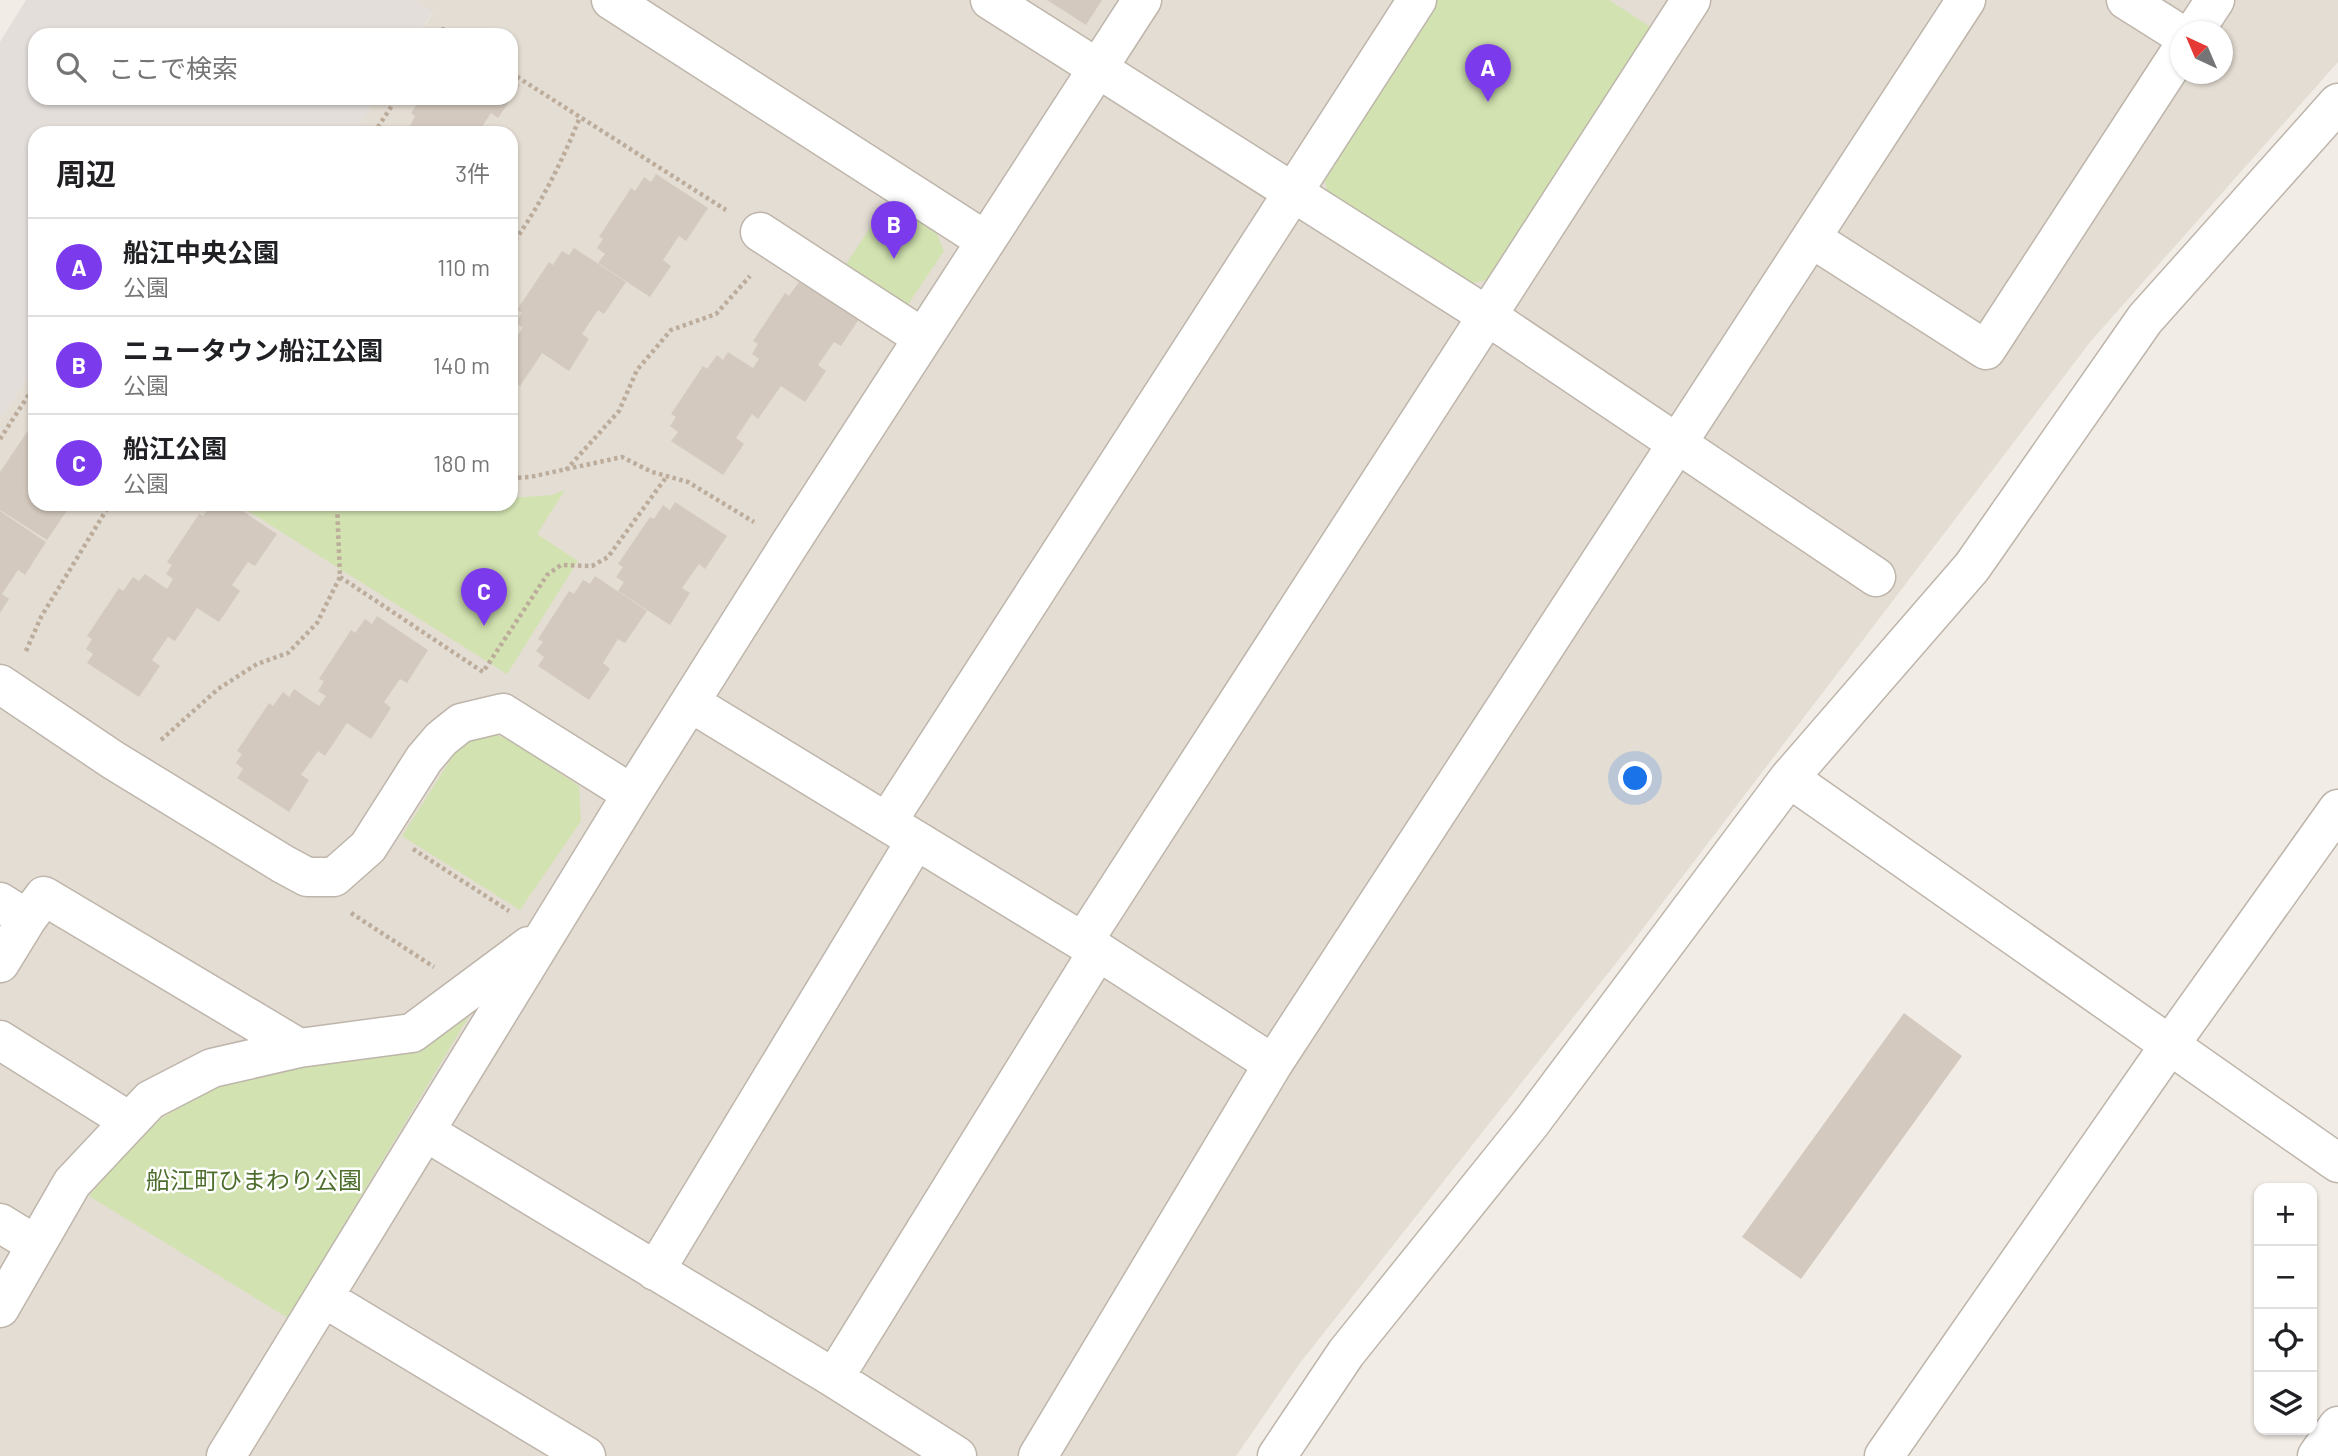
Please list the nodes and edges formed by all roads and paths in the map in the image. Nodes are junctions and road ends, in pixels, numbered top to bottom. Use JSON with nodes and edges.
{"nodes":[{"id":1,"x":611,"y":0,"type":"edge"},
{"id":2,"x":990,"y":0,"type":"edge"},
{"id":3,"x":1142,"y":0,"type":"edge"},
{"id":4,"x":1418,"y":0,"type":"edge"},
{"id":5,"x":1691,"y":0,"type":"edge"},
{"id":6,"x":1966,"y":0,"type":"edge"},
{"id":7,"x":2126,"y":0,"type":"edge"},
{"id":8,"x":2215,"y":0,"type":"edge"},
{"id":9,"x":2201,"y":21,"type":"edge"},
{"id":10,"x":2170,"y":28,"type":"edge"},
{"id":11,"x":2170,"y":67,"type":"edge"},
{"id":12,"x":1097,"y":69,"type":"junction"},
{"id":13,"x":518,"y":77,"type":"edge"},
{"id":14,"x":2338,"y":103,"type":"edge"},
{"id":15,"x":392,"y":105,"type":"edge"},
{"id":16,"x":580,"y":117,"type":"junction"},
{"id":17,"x":379,"y":126,"type":"edge"},
{"id":18,"x":1292,"y":194,"type":"junction"},
{"id":19,"x":760,"y":232,"type":"junction"},
{"id":20,"x":518,"y":236,"type":"edge"},
{"id":21,"x":1811,"y":238,"type":"junction"},
{"id":22,"x":986,"y":241,"type":"junction"},
{"id":23,"x":1486,"y":315,"type":"junction"},
{"id":24,"x":923,"y":338,"type":"junction"},
{"id":25,"x":28,"y":396,"type":"edge"},
{"id":26,"x":0,"y":439,"type":"edge"},
{"id":27,"x":1677,"y":444,"type":"junction"},
{"id":28,"x":566,"y":470,"type":"junction"},
{"id":29,"x":667,"y":477,"type":"junction"},
{"id":30,"x":518,"y":478,"type":"edge"},
{"id":31,"x":106,"y":511,"type":"edge"},
{"id":32,"x":337,"y":511,"type":"edge"},
{"id":33,"x":789,"y":545,"type":"junction"},
{"id":34,"x":340,"y":577,"type":"junction"},
{"id":35,"x":1876,"y":577,"type":"dead end"},
{"id":36,"x":5,"y":687,"type":"edge"},
{"id":37,"x":691,"y":703,"type":"junction"},
{"id":38,"x":113,"y":760,"type":"junction"},
{"id":39,"x":1788,"y":778,"type":"junction"},
{"id":40,"x":632,"y":794,"type":"junction"},
{"id":41,"x":2338,"y":809,"type":"edge"},
{"id":42,"x":380,"y":828,"type":"junction"},
{"id":43,"x":902,"y":831,"type":"junction"},
{"id":44,"x":334,"y":877,"type":"junction"},
{"id":45,"x":13,"y":911,"type":"edge"},
{"id":46,"x":545,"y":934,"type":"junction"},
{"id":47,"x":1091,"y":947,"type":"junction"},
{"id":48,"x":0,"y":963,"type":"edge"},
{"id":49,"x":470,"y":991,"type":"junction"},
{"id":50,"x":0,"y":1040,"type":"edge"},
{"id":51,"x":2169,"y":1046,"type":"junction"},
{"id":52,"x":299,"y":1048,"type":"junction"},
{"id":53,"x":1273,"y":1064,"type":"junction"},
{"id":54,"x":130,"y":1121,"type":"junction"},
{"id":55,"x":426,"y":1132,"type":"junction"},
{"id":56,"x":2338,"y":1163,"type":"edge"},
{"id":57,"x":0,"y":1223,"type":"edge"},
{"id":58,"x":36,"y":1245,"type":"junction"},
{"id":59,"x":655,"y":1271,"type":"junction"},
{"id":60,"x":324,"y":1298,"type":"junction"},
{"id":61,"x":0,"y":1307,"type":"edge"},
{"id":62,"x":834,"y":1378,"type":"junction"},
{"id":63,"x":2338,"y":1426,"type":"edge"},
{"id":64,"x":226,"y":1456,"type":"edge"},
{"id":65,"x":586,"y":1456,"type":"edge"},
{"id":66,"x":957,"y":1456,"type":"edge"},
{"id":67,"x":1038,"y":1456,"type":"edge"},
{"id":68,"x":1278,"y":1456,"type":"edge"},
{"id":69,"x":1884,"y":1456,"type":"edge"},
{"id":70,"x":2317,"y":1456,"type":"edge"}],
"edges":[{"from":1,"to":22,"type":"street"},
{"from":2,"to":12,"type":"street"},
{"from":3,"to":12,"type":"street"},
{"from":4,"to":18,"type":"street"},
{"from":5,"to":23,"type":"street"},
{"from":6,"to":21,"type":"street"},
{"from":7,"to":10,"type":"street"},
{"from":8,"to":9,"type":"street"},
{"from":11,"to":21,"type":"street"},
{"from":12,"to":18,"type":"street"},
{"from":12,"to":22,"type":"street"},
{"from":13,"to":16,"type":"path"},
{"from":14,"to":39,"type":"street"},
{"from":15,"to":17,"type":"path"},
{"from":16,"to":19,"type":"path"},
{"from":16,"to":20,"type":"path"},
{"from":18,"to":23,"type":"street"},
{"from":18,"to":43,"type":"street"},
{"from":19,"to":24,"type":"street"},
{"from":19,"to":28,"type":"path"},
{"from":21,"to":27,"type":"street"},
{"from":22,"to":24,"type":"street"},
{"from":23,"to":27,"type":"street"},
{"from":23,"to":47,"type":"street"},
{"from":24,"to":33,"type":"street"},
{"from":25,"to":26,"type":"path"},
{"from":27,"to":35,"type":"street"},
{"from":27,"to":53,"type":"street"},
{"from":28,"to":29,"type":"path"},
{"from":28,"to":30,"type":"path"},
{"from":29,"to":33,"type":"path"},
{"from":29,"to":34,"type":"path"},
{"from":31,"to":36,"type":"path"},
{"from":32,"to":34,"type":"path"},
{"from":33,"to":37,"type":"street"},
{"from":34,"to":38,"type":"path"},
{"from":36,"to":38,"type":"street"},
{"from":37,"to":40,"type":"street"},
{"from":37,"to":43,"type":"street"},
{"from":38,"to":44,"type":"street"},
{"from":39,"to":51,"type":"street"},
{"from":39,"to":68,"type":"street"},
{"from":40,"to":42,"type":"street"},
{"from":40,"to":46,"type":"street"},
{"from":41,"to":51,"type":"street"},
{"from":42,"to":44,"type":"street"},
{"from":42,"to":46,"type":"path"},
{"from":43,"to":47,"type":"street"},
{"from":43,"to":59,"type":"street"},
{"from":44,"to":49,"type":"path"},
{"from":45,"to":48,"type":"street"},
{"from":45,"to":52,"type":"street"},
{"from":46,"to":49,"type":"street"},
{"from":46,"to":55,"type":"street"},
{"from":47,"to":53,"type":"street"},
{"from":47,"to":62,"type":"street"},
{"from":49,"to":52,"type":"street"},
{"from":50,"to":54,"type":"street"},
{"from":51,"to":56,"type":"street"},
{"from":51,"to":69,"type":"street"},
{"from":52,"to":54,"type":"street"},
{"from":53,"to":67,"type":"street"},
{"from":54,"to":58,"type":"street"},
{"from":55,"to":59,"type":"street"},
{"from":55,"to":60,"type":"street"},
{"from":57,"to":58,"type":"street"},
{"from":58,"to":61,"type":"street"},
{"from":59,"to":62,"type":"street"},
{"from":60,"to":64,"type":"street"},
{"from":60,"to":65,"type":"street"},
{"from":62,"to":66,"type":"street"},
{"from":63,"to":70,"type":"street"}]}
